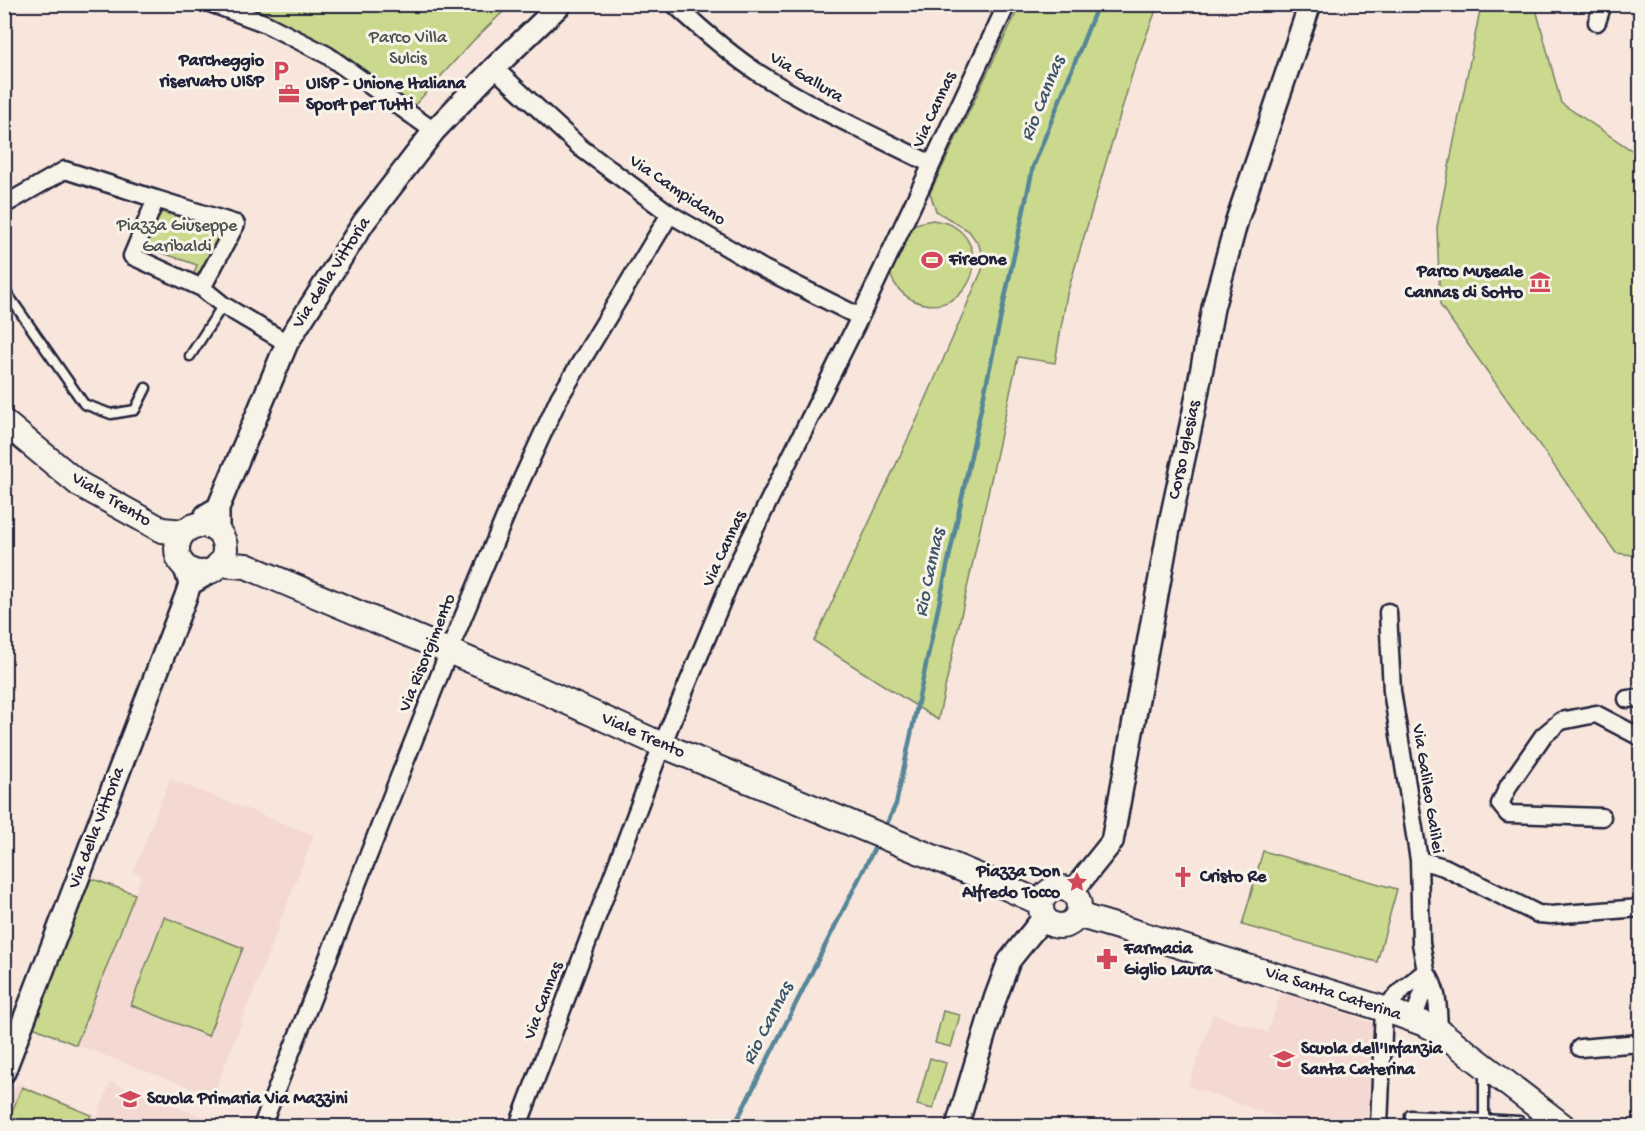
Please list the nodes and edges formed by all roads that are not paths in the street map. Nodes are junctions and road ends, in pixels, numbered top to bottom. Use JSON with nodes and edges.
{"nodes":[{"id":1,"x":212,"y":4,"type":"edge"},
{"id":2,"x":561,"y":4,"type":"edge"},
{"id":3,"x":674,"y":4,"type":"edge"},
{"id":4,"x":1006,"y":4,"type":"edge"},
{"id":5,"x":1310,"y":4,"type":"edge"},
{"id":6,"x":1603,"y":4,"type":"edge"},
{"id":7,"x":1597,"y":22,"type":"dead end"},
{"id":8,"x":494,"y":68,"type":"junction"},
{"id":9,"x":434,"y":131,"type":"junction"},
{"id":10,"x":931,"y":164,"type":"junction"},
{"id":11,"x":156,"y":199,"type":"junction"},
{"id":12,"x":4,"y":205,"type":"edge"},
{"id":13,"x":670,"y":214,"type":"junction"},
{"id":14,"x":202,"y":288,"type":"junction"},
{"id":15,"x":4,"y":289,"type":"edge"},
{"id":16,"x":223,"y":305,"type":"junction"},
{"id":17,"x":860,"y":317,"type":"junction"},
{"id":18,"x":287,"y":344,"type":"junction"},
{"id":19,"x":190,"y":356,"type":"dead end"},
{"id":20,"x":146,"y":387,"type":"dead end"},
{"id":21,"x":4,"y":422,"type":"edge"},
{"id":22,"x":197,"y":551,"type":"junction"},
{"id":23,"x":1388,"y":612,"type":"dead end"},
{"id":24,"x":449,"y":651,"type":"junction"},
{"id":25,"x":1641,"y":737,"type":"edge"},
{"id":26,"x":662,"y":745,"type":"junction"},
{"id":27,"x":1602,"y":817,"type":"dead end"},
{"id":28,"x":1419,"y":860,"type":"junction"},
{"id":29,"x":1074,"y":904,"type":"junction"},
{"id":30,"x":1641,"y":908,"type":"edge"},
{"id":31,"x":1042,"y":910,"type":"junction"},
{"id":32,"x":1426,"y":971,"type":"junction"},
{"id":33,"x":1384,"y":1009,"type":"junction"},
{"id":34,"x":1413,"y":1020,"type":"junction"},
{"id":35,"x":1439,"y":1031,"type":"junction"},
{"id":36,"x":1641,"y":1043,"type":"edge"},
{"id":37,"x":1580,"y":1048,"type":"dead end"},
{"id":38,"x":1486,"y":1069,"type":"junction"},
{"id":39,"x":4,"y":1072,"type":"edge"},
{"id":40,"x":1484,"y":1118,"type":"junction"},
{"id":41,"x":262,"y":1126,"type":"edge"},
{"id":42,"x":518,"y":1126,"type":"edge"},
{"id":43,"x":957,"y":1126,"type":"edge"},
{"id":44,"x":1379,"y":1126,"type":"edge"},
{"id":45,"x":1410,"y":1126,"type":"edge"},
{"id":46,"x":1519,"y":1126,"type":"edge"},
{"id":47,"x":1563,"y":1126,"type":"edge"}],
"edges":[{"from":1,"to":9,"type":"street"},
{"from":2,"to":8,"type":"street","name":"Via della Vittoria"},
{"from":3,"to":10,"type":"street","name":"Via Gallura"},
{"from":4,"to":10,"type":"street","name":"Via Cannas"},
{"from":5,"to":29,"type":"street","name":"Corso Iglesias"},
{"from":6,"to":7,"type":"street"},
{"from":8,"to":9,"type":"street","name":"Via della Vittoria"},
{"from":8,"to":13,"type":"street","name":"Via Campidano"},
{"from":9,"to":18,"type":"street","name":"Via della Vittoria"},
{"from":10,"to":17,"type":"street","name":"Via Cannas"},
{"from":11,"to":12,"type":"street"},
{"from":11,"to":14,"type":"street"},
{"from":11,"to":14,"type":"street"},
{"from":13,"to":17,"type":"street","name":"Via Campidano"},
{"from":13,"to":24,"type":"street","name":"Via Risorgimento"},
{"from":14,"to":16,"type":"street"},
{"from":15,"to":20,"type":"lane"},
{"from":16,"to":18,"type":"street"},
{"from":16,"to":19,"type":"lane"},
{"from":17,"to":26,"type":"street","name":"Via Cannas"},
{"from":18,"to":22,"type":"street","name":"Via della Vittoria"},
{"from":21,"to":22,"type":"main road","name":"Viale Trento"},
{"from":22,"to":24,"type":"main road","name":"Viale Trento"},
{"from":22,"to":39,"type":"street","name":"Via della Vittoria"},
{"from":23,"to":28,"type":"street","name":"Via Galileo Galilei"},
{"from":24,"to":26,"type":"main road","name":"Viale Trento"},
{"from":24,"to":41,"type":"street","name":"Via Risorgimento"},
{"from":25,"to":27,"type":"street"},
{"from":26,"to":31,"type":"main road","name":"Viale Trento"},
{"from":26,"to":42,"type":"street","name":"Via Cannas"},
{"from":28,"to":30,"type":"street"},
{"from":28,"to":32,"type":"street","name":"Via Galileo Galilei"},
{"from":29,"to":31,"type":"main road"},
{"from":29,"to":31,"type":"main road"},
{"from":29,"to":33,"type":"main road","name":"Via Santa Caterina"},
{"from":31,"to":43,"type":"street"},
{"from":32,"to":33,"type":"street"},
{"from":32,"to":34,"type":"street","name":"Via Galileo Galilei"},
{"from":32,"to":35,"type":"street","name":"Via Galileo Galilei"},
{"from":33,"to":34,"type":"main road","name":"Via Santa Caterina"},
{"from":33,"to":44,"type":"street"},
{"from":34,"to":35,"type":"main road","name":"Via Santa Caterina"},
{"from":35,"to":38,"type":"main road","name":"Via Santa Caterina"},
{"from":36,"to":37,"type":"street"},
{"from":38,"to":40,"type":"lane"},
{"from":38,"to":47,"type":"main road","name":"Via Santa Caterina"},
{"from":40,"to":45,"type":"lane"},
{"from":40,"to":46,"type":"lane"}]}
